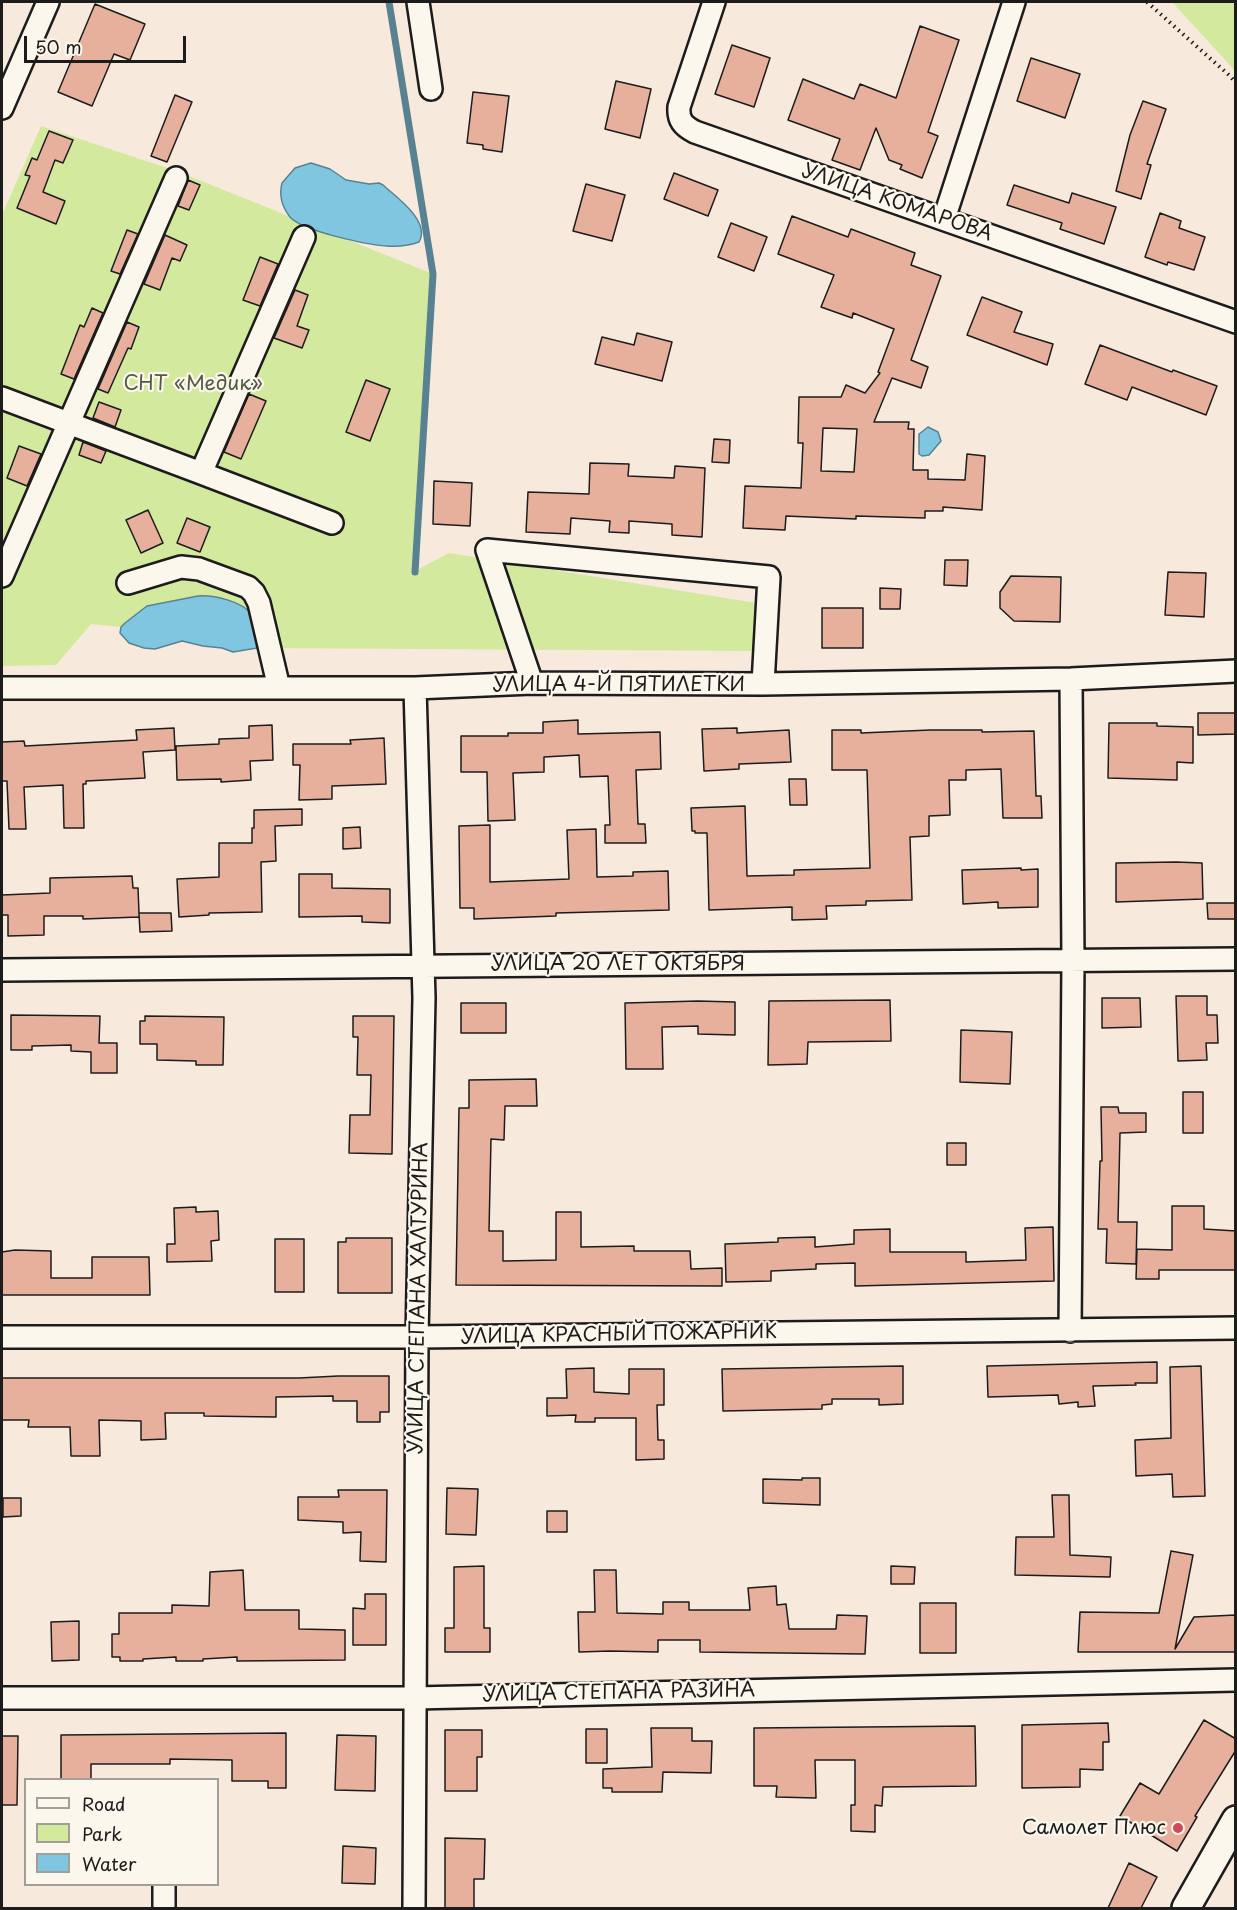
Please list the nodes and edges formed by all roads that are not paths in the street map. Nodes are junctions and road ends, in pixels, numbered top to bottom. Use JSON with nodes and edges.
{"nodes":[{"id":1,"x":48,"y":2,"type":"edge"},
{"id":2,"x":418,"y":2,"type":"edge"},
{"id":3,"x":714,"y":2,"type":"edge"},
{"id":4,"x":1014,"y":2,"type":"edge"},
{"id":5,"x":431,"y":89,"type":"dead end"},
{"id":6,"x":2,"y":108,"type":"edge"},
{"id":7,"x":176,"y":178,"type":"dead end"},
{"id":8,"x":944,"y":219,"type":"junction"},
{"id":9,"x":304,"y":237,"type":"dead end"},
{"id":10,"x":1236,"y":322,"type":"edge"},
{"id":11,"x":2,"y":398,"type":"edge"},
{"id":12,"x":68,"y":423,"type":"junction"},
{"id":13,"x":201,"y":473,"type":"junction"},
{"id":14,"x":332,"y":523,"type":"dead end"},
{"id":15,"x":2,"y":576,"type":"edge"},
{"id":16,"x":128,"y":583,"type":"dead end"},
{"id":17,"x":1236,"y":671,"type":"edge"},
{"id":18,"x":1071,"y":679,"type":"junction"},
{"id":19,"x":532,"y":683,"type":"junction"},
{"id":20,"x":763,"y":684,"type":"junction"},
{"id":21,"x":2,"y":688,"type":"edge"},
{"id":22,"x":279,"y":688,"type":"junction"},
{"id":23,"x":416,"y":688,"type":"junction"},
{"id":24,"x":1236,"y":959,"type":"edge"},
{"id":25,"x":1073,"y":961,"type":"junction"},
{"id":26,"x":424,"y":966,"type":"junction"},
{"id":27,"x":2,"y":970,"type":"edge"},
{"id":28,"x":1236,"y":1328,"type":"edge"},
{"id":29,"x":1070,"y":1331,"type":"junction"},
{"id":30,"x":2,"y":1337,"type":"edge"},
{"id":31,"x":417,"y":1337,"type":"junction"},
{"id":32,"x":1236,"y":1680,"type":"edge"},
{"id":33,"x":2,"y":1698,"type":"edge"},
{"id":34,"x":414,"y":1698,"type":"junction"},
{"id":35,"x":1236,"y":1820,"type":"edge"},
{"id":36,"x":164,"y":1886,"type":"edge"},
{"id":37,"x":164,"y":1908,"type":"edge"},
{"id":38,"x":414,"y":1908,"type":"edge"},
{"id":39,"x":1186,"y":1908,"type":"edge"}],
"edges":[{"from":1,"to":6,"type":"street"},
{"from":2,"to":5,"type":"street"},
{"from":3,"to":8,"type":"street","name":"УЛИЦА КОМАРОВА"},
{"from":4,"to":8,"type":"street"},
{"from":7,"to":12,"type":"street"},
{"from":8,"to":10,"type":"street","name":"УЛИЦА КОМАРОВА"},
{"from":9,"to":13,"type":"street"},
{"from":11,"to":12,"type":"street"},
{"from":12,"to":13,"type":"street"},
{"from":12,"to":15,"type":"street"},
{"from":13,"to":14,"type":"street"},
{"from":16,"to":22,"type":"street"},
{"from":17,"to":18,"type":"street","name":"УЛИЦА 4-Й ПЯТИЛЕТКИ"},
{"from":18,"to":20,"type":"street","name":"УЛИЦА 4-Й ПЯТИЛЕТКИ"},
{"from":18,"to":25,"type":"street"},
{"from":19,"to":20,"type":"street","name":"УЛИЦА 4-Й ПЯТИЛЕТКИ"},
{"from":19,"to":20,"type":"street"},
{"from":19,"to":23,"type":"street","name":"УЛИЦА 4-Й ПЯТИЛЕТКИ"},
{"from":21,"to":22,"type":"street","name":"УЛИЦА 4-Й ПЯТИЛЕТКИ"},
{"from":22,"to":23,"type":"street","name":"УЛИЦА 4-Й ПЯТИЛЕТКИ"},
{"from":23,"to":26,"type":"street","name":"УЛИЦА СТЕПАНА ХАЛТУРИНА"},
{"from":24,"to":25,"type":"street","name":"УЛИЦА 20 ЛЕТ ОКТЯБРЯ"},
{"from":25,"to":26,"type":"street","name":"УЛИЦА 20 ЛЕТ ОКТЯБРЯ"},
{"from":25,"to":29,"type":"street"},
{"from":26,"to":27,"type":"street","name":"УЛИЦА 20 ЛЕТ ОКТЯБРЯ"},
{"from":26,"to":31,"type":"street","name":"УЛИЦА СТЕПАНА ХАЛТУРИНА"},
{"from":28,"to":29,"type":"street","name":"УЛИЦА КРАСНЫЙ ПОЖАРНИК"},
{"from":29,"to":31,"type":"street","name":"УЛИЦА КРАСНЫЙ ПОЖАРНИК"},
{"from":30,"to":31,"type":"street","name":"УЛИЦА КРАСНЫЙ ПОЖАРНИК"},
{"from":31,"to":34,"type":"street","name":"УЛИЦА СТЕПАНА ХАЛТУРИНА"},
{"from":32,"to":34,"type":"street","name":"УЛИЦА СТЕПАНА РАЗИНА"},
{"from":33,"to":34,"type":"street","name":"УЛИЦА СТЕПАНА РАЗИНА"},
{"from":34,"to":38,"type":"street","name":"УЛИЦА СТЕПАНА ХАЛТУРИНА"},
{"from":35,"to":39,"type":"main road"},
{"from":36,"to":37,"type":"street"}]}
